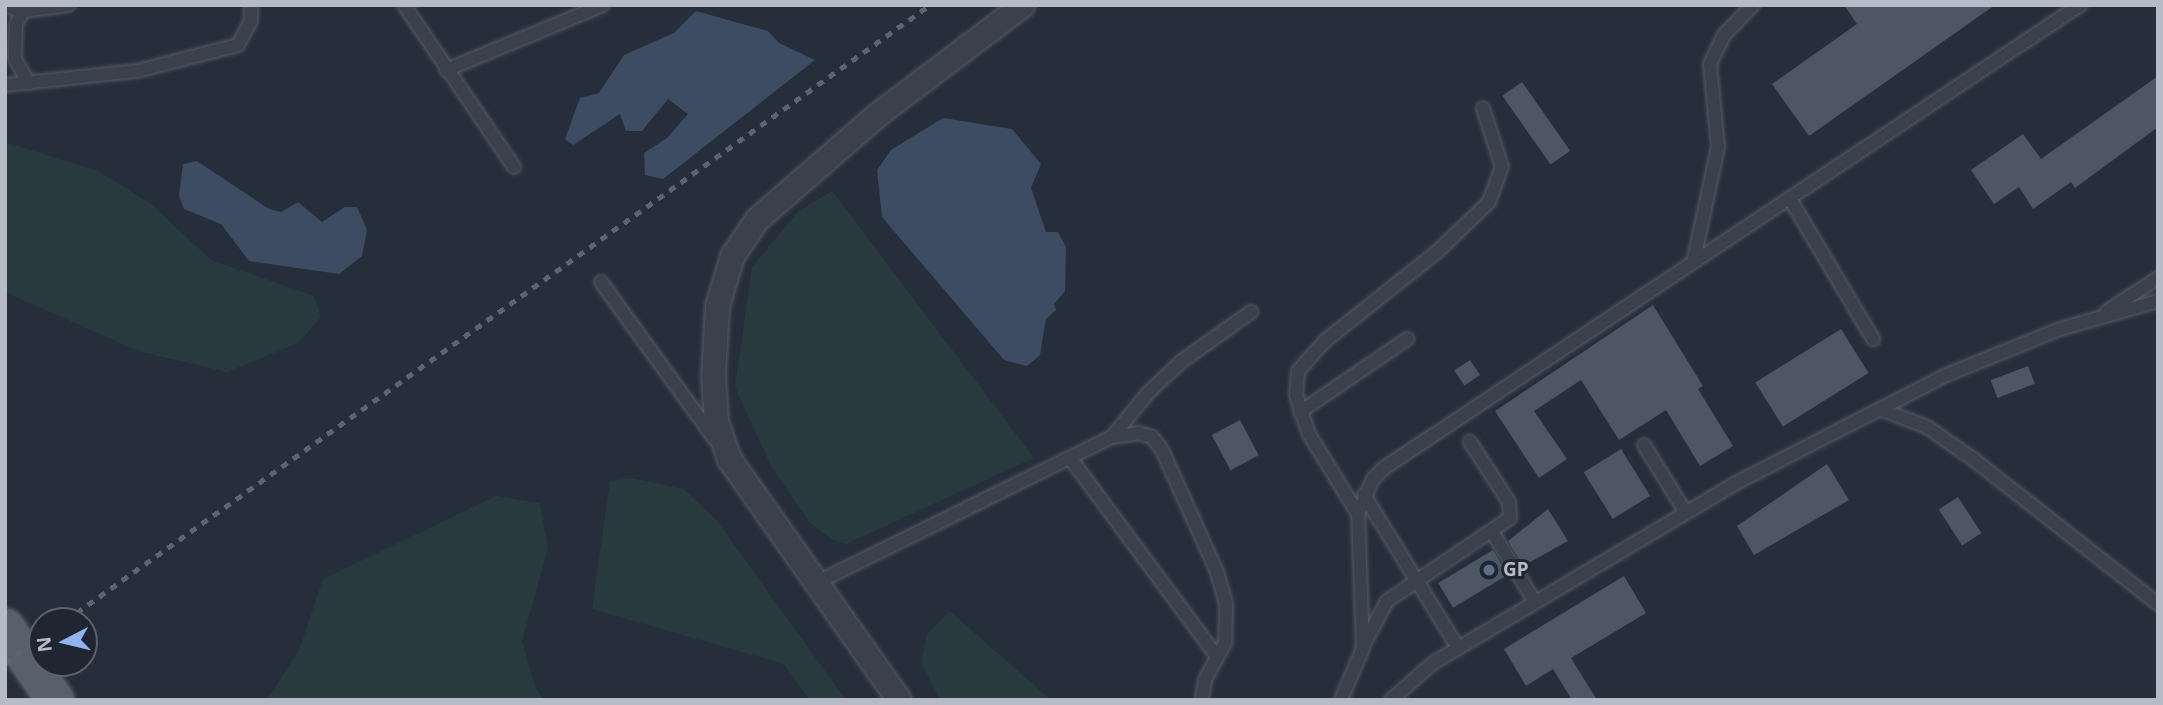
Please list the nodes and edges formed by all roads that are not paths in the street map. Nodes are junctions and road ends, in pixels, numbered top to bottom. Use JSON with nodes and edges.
{"nodes":[{"id":1,"x":69,"y":5,"type":"edge"},
{"id":2,"x":251,"y":5,"type":"edge"},
{"id":3,"x":404,"y":5,"type":"edge"},
{"id":4,"x":603,"y":5,"type":"edge"},
{"id":5,"x":1022,"y":5,"type":"edge"},
{"id":6,"x":1753,"y":5,"type":"edge"},
{"id":7,"x":2080,"y":5,"type":"edge"},
{"id":8,"x":5,"y":6,"type":"edge"},
{"id":9,"x":23,"y":11,"type":"junction"},
{"id":10,"x":446,"y":70,"type":"junction"},
{"id":11,"x":29,"y":83,"type":"junction"},
{"id":12,"x":5,"y":85,"type":"edge"},
{"id":13,"x":1483,"y":108,"type":"dead end"},
{"id":14,"x":514,"y":167,"type":"dead end"},
{"id":15,"x":1790,"y":200,"type":"junction"},
{"id":16,"x":1694,"y":259,"type":"junction"},
{"id":17,"x":2158,"y":278,"type":"edge"},
{"id":18,"x":601,"y":282,"type":"dead end"},
{"id":19,"x":2158,"y":301,"type":"edge"},
{"id":20,"x":1251,"y":312,"type":"dead end"},
{"id":21,"x":2095,"y":318,"type":"junction"},
{"id":22,"x":1408,"y":339,"type":"dead end"},
{"id":23,"x":1872,"y":339,"type":"dead end"},
{"id":24,"x":1880,"y":409,"type":"junction"},
{"id":25,"x":1300,"y":412,"type":"junction"},
{"id":26,"x":1112,"y":437,"type":"junction"},
{"id":27,"x":1470,"y":442,"type":"dead end"},
{"id":28,"x":1644,"y":444,"type":"dead end"},
{"id":29,"x":729,"y":458,"type":"junction"},
{"id":30,"x":1070,"y":458,"type":"junction"},
{"id":31,"x":1364,"y":495,"type":"junction"},
{"id":32,"x":1686,"y":513,"type":"junction"},
{"id":33,"x":1358,"y":514,"type":"junction"},
{"id":34,"x":1492,"y":532,"type":"junction"},
{"id":35,"x":1417,"y":580,"type":"junction"},
{"id":36,"x":816,"y":583,"type":"junction"},
{"id":37,"x":1535,"y":602,"type":"junction"},
{"id":38,"x":2158,"y":604,"type":"edge"},
{"id":39,"x":5,"y":627,"type":"edge"},
{"id":40,"x":1363,"y":648,"type":"junction"},
{"id":41,"x":1458,"y":648,"type":"junction"},
{"id":42,"x":1217,"y":657,"type":"junction"},
{"id":43,"x":55,"y":700,"type":"edge"},
{"id":44,"x":899,"y":700,"type":"edge"},
{"id":45,"x":1202,"y":700,"type":"edge"},
{"id":46,"x":1341,"y":700,"type":"edge"},
{"id":47,"x":1391,"y":700,"type":"edge"}],
"edges":[{"from":1,"to":9,"type":"lane"},
{"from":2,"to":11,"type":"lane"},
{"from":3,"to":10,"type":"lane"},
{"from":4,"to":10,"type":"lane"},
{"from":5,"to":29,"type":"street"},
{"from":6,"to":16,"type":"lane"},
{"from":7,"to":15,"type":"lane"},
{"from":8,"to":9,"type":"lane"},
{"from":9,"to":11,"type":"lane"},
{"from":10,"to":14,"type":"lane"},
{"from":11,"to":12,"type":"lane"},
{"from":13,"to":25,"type":"lane"},
{"from":15,"to":16,"type":"lane"},
{"from":15,"to":23,"type":"lane"},
{"from":16,"to":31,"type":"lane"},
{"from":17,"to":21,"type":"lane"},
{"from":18,"to":29,"type":"lane"},
{"from":19,"to":21,"type":"lane"},
{"from":20,"to":26,"type":"lane"},
{"from":21,"to":24,"type":"lane"},
{"from":22,"to":25,"type":"lane"},
{"from":24,"to":32,"type":"lane"},
{"from":24,"to":38,"type":"lane"},
{"from":25,"to":33,"type":"lane"},
{"from":26,"to":30,"type":"lane"},
{"from":26,"to":42,"type":"lane"},
{"from":27,"to":34,"type":"lane"},
{"from":28,"to":32,"type":"lane"},
{"from":29,"to":36,"type":"street"},
{"from":30,"to":36,"type":"lane"},
{"from":30,"to":42,"type":"lane"},
{"from":31,"to":33,"type":"lane"},
{"from":31,"to":35,"type":"lane"},
{"from":32,"to":37,"type":"lane"},
{"from":33,"to":40,"type":"lane"},
{"from":34,"to":35,"type":"lane"},
{"from":34,"to":37,"type":"lane"},
{"from":35,"to":40,"type":"lane"},
{"from":35,"to":41,"type":"lane"},
{"from":36,"to":44,"type":"street"},
{"from":37,"to":41,"type":"lane"},
{"from":39,"to":43,"type":"main road"},
{"from":40,"to":46,"type":"lane"},
{"from":41,"to":47,"type":"lane"},
{"from":42,"to":45,"type":"lane"}]}
